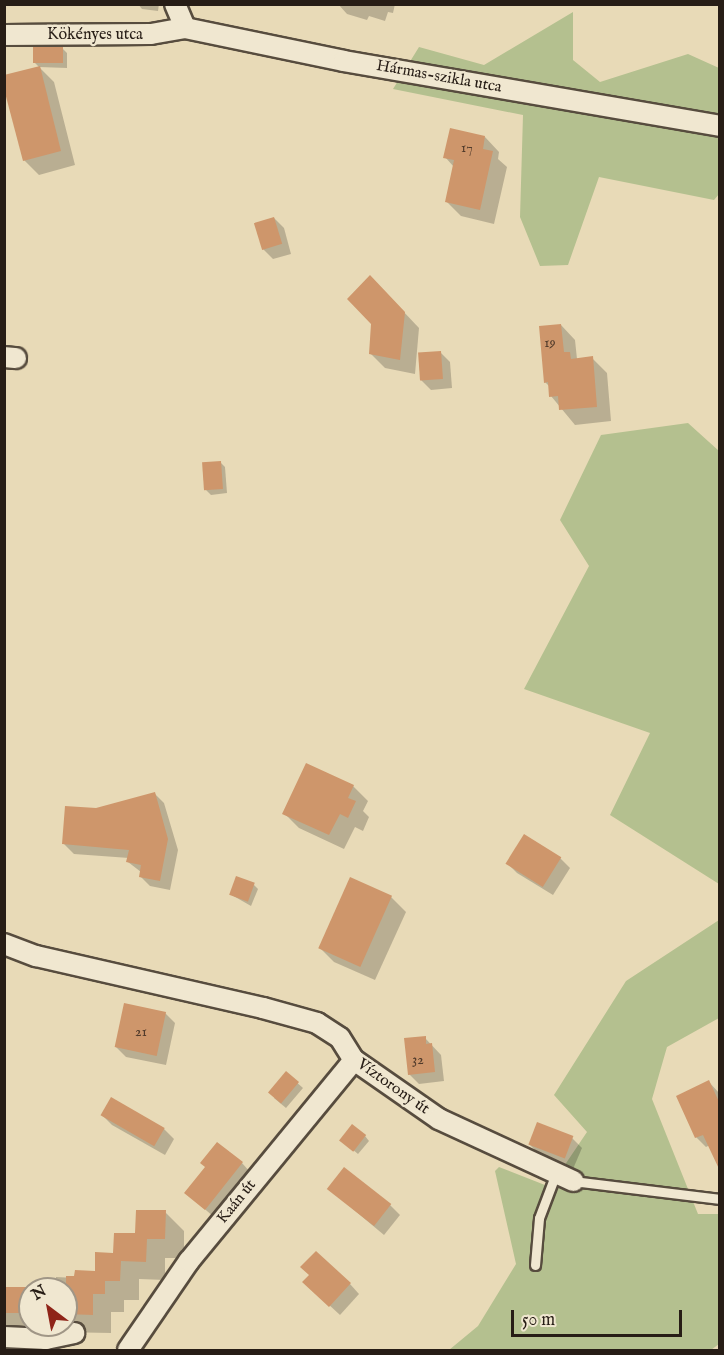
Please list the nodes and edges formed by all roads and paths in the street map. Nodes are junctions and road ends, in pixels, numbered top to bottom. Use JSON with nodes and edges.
{"nodes":[{"id":1,"x":175,"y":4,"type":"edge"},
{"id":2,"x":185,"y":28,"type":"junction"},
{"id":3,"x":4,"y":35,"type":"edge"},
{"id":4,"x":720,"y":126,"type":"edge"},
{"id":5,"x":4,"y":944,"type":"edge"},
{"id":6,"x":354,"y":1060,"type":"junction"},
{"id":7,"x":565,"y":1177,"type":"junction"},
{"id":8,"x":720,"y":1200,"type":"edge"},
{"id":9,"x":535,"y":1265,"type":"dead end"},
{"id":10,"x":4,"y":1337,"type":"edge"},
{"id":11,"x":55,"y":1337,"type":"edge"},
{"id":12,"x":128,"y":1350,"type":"edge"}],
"edges":[{"from":1,"to":2,"type":"street"},
{"from":2,"to":3,"type":"street","name":"Kökényes utca"},
{"from":2,"to":4,"type":"street","name":"Hármas-szikla utca"},
{"from":5,"to":6,"type":"street","name":"Víztorony út"},
{"from":6,"to":7,"type":"street","name":"Víztorony út"},
{"from":6,"to":12,"type":"street","name":"Kaán út"},
{"from":7,"to":8,"type":"lane","name":"Víztorony út"},
{"from":7,"to":9,"type":"lane"},
{"from":10,"to":11,"type":"street"}]}
